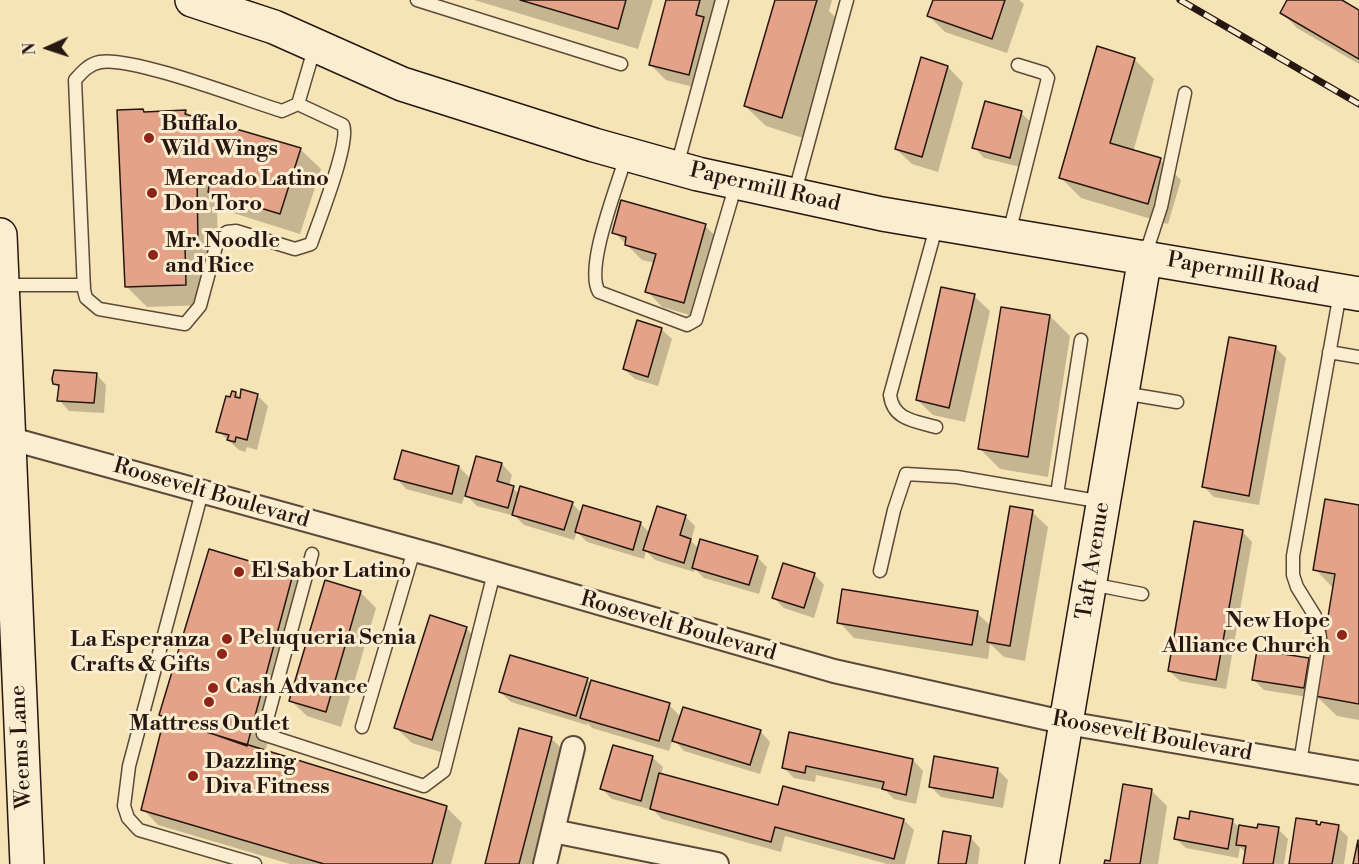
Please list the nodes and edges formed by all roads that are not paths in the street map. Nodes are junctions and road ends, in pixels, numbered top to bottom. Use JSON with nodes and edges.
{"nodes":[{"id":1,"x":192,"y":0,"type":"edge"},
{"id":2,"x":417,"y":0,"type":"edge"},
{"id":3,"x":722,"y":0,"type":"edge"},
{"id":4,"x":847,"y":0,"type":"edge"},
{"id":5,"x":315,"y":44,"type":"junction"},
{"id":6,"x":621,"y":64,"type":"dead end"},
{"id":7,"x":1018,"y":65,"type":"dead end"},
{"id":8,"x":1185,"y":93,"type":"dead end"},
{"id":9,"x":298,"y":104,"type":"junction"},
{"id":10,"x":627,"y":154,"type":"junction"},
{"id":11,"x":676,"y":168,"type":"junction"},
{"id":12,"x":736,"y":183,"type":"junction"},
{"id":13,"x":794,"y":196,"type":"junction"},
{"id":14,"x":937,"y":223,"type":"junction"},
{"id":15,"x":1009,"y":234,"type":"junction"},
{"id":16,"x":0,"y":235,"type":"edge"},
{"id":17,"x":1145,"y":258,"type":"junction"},
{"id":18,"x":84,"y":285,"type":"junction"},
{"id":19,"x":1,"y":286,"type":"edge"},
{"id":20,"x":1350,"y":292,"type":"edge"},
{"id":21,"x":1081,"y":340,"type":"dead end"},
{"id":22,"x":1329,"y":352,"type":"junction"},
{"id":23,"x":1359,"y":357,"type":"edge"},
{"id":24,"x":1122,"y":393,"type":"junction"},
{"id":25,"x":1177,"y":402,"type":"dead end"},
{"id":26,"x":936,"y":427,"type":"dead end"},
{"id":27,"x":8,"y":438,"type":"junction"},
{"id":28,"x":202,"y":492,"type":"junction"},
{"id":29,"x":1057,"y":494,"type":"junction"},
{"id":30,"x":1104,"y":502,"type":"junction"},
{"id":31,"x":414,"y":550,"type":"junction"},
{"id":32,"x":312,"y":555,"type":"dead end"},
{"id":33,"x":880,"y":571,"type":"dead end"},
{"id":34,"x":494,"y":573,"type":"junction"},
{"id":35,"x":1090,"y":584,"type":"junction"},
{"id":36,"x":1142,"y":594,"type":"dead end"},
{"id":37,"x":1067,"y":723,"type":"junction"},
{"id":38,"x":362,"y":727,"type":"dead end"},
{"id":39,"x":573,"y":748,"type":"dead end"},
{"id":40,"x":1299,"y":763,"type":"junction"},
{"id":41,"x":1359,"y":773,"type":"edge"},
{"id":42,"x":553,"y":831,"type":"junction"},
{"id":43,"x":27,"y":864,"type":"edge"},
{"id":44,"x":255,"y":864,"type":"edge"},
{"id":45,"x":545,"y":864,"type":"edge"},
{"id":46,"x":717,"y":864,"type":"edge"},
{"id":47,"x":1042,"y":864,"type":"edge"}],
"edges":[{"from":1,"to":5,"type":"main road","name":"Papermill Road"},
{"from":2,"to":6,"type":"lane"},
{"from":3,"to":11,"type":"lane"},
{"from":4,"to":13,"type":"lane"},
{"from":5,"to":9,"type":"lane"},
{"from":5,"to":10,"type":"main road","name":"Papermill Road"},
{"from":7,"to":15,"type":"lane"},
{"from":8,"to":17,"type":"lane"},
{"from":9,"to":18,"type":"lane"},
{"from":9,"to":18,"type":"lane"},
{"from":10,"to":11,"type":"main road","name":"Papermill Road"},
{"from":10,"to":12,"type":"lane"},
{"from":11,"to":12,"type":"main road","name":"Papermill Road"},
{"from":12,"to":13,"type":"main road","name":"Papermill Road"},
{"from":13,"to":14,"type":"main road","name":"Papermill Road"},
{"from":14,"to":15,"type":"main road","name":"Papermill Road"},
{"from":14,"to":26,"type":"lane"},
{"from":15,"to":17,"type":"main road","name":"Papermill Road"},
{"from":16,"to":19,"type":"main road","name":"Weems Lane"},
{"from":17,"to":20,"type":"main road","name":"Papermill Road"},
{"from":17,"to":24,"type":"main road","name":"Taft Avenue"},
{"from":18,"to":19,"type":"lane"},
{"from":19,"to":27,"type":"main road","name":"Weems Lane"},
{"from":20,"to":22,"type":"lane"},
{"from":21,"to":29,"type":"lane"},
{"from":22,"to":23,"type":"lane"},
{"from":22,"to":40,"type":"lane"},
{"from":24,"to":25,"type":"lane"},
{"from":24,"to":30,"type":"main road","name":"Taft Avenue"},
{"from":27,"to":28,"type":"street","name":"Roosevelt Boulevard"},
{"from":27,"to":43,"type":"main road","name":"Weems Lane"},
{"from":28,"to":31,"type":"street","name":"Roosevelt Boulevard"},
{"from":28,"to":44,"type":"lane"},
{"from":29,"to":30,"type":"lane"},
{"from":29,"to":33,"type":"lane"},
{"from":30,"to":35,"type":"main road","name":"Taft Avenue"},
{"from":31,"to":34,"type":"street","name":"Roosevelt Boulevard"},
{"from":31,"to":38,"type":"lane"},
{"from":32,"to":34,"type":"lane"},
{"from":34,"to":37,"type":"street","name":"Roosevelt Boulevard"},
{"from":35,"to":36,"type":"lane"},
{"from":35,"to":37,"type":"main road","name":"Taft Avenue"},
{"from":37,"to":40,"type":"street","name":"Roosevelt Boulevard"},
{"from":37,"to":47,"type":"main road","name":"Taft Avenue"},
{"from":39,"to":42,"type":"street"},
{"from":40,"to":41,"type":"street","name":"Roosevelt Boulevard"},
{"from":42,"to":45,"type":"street"},
{"from":42,"to":46,"type":"street"}]}
